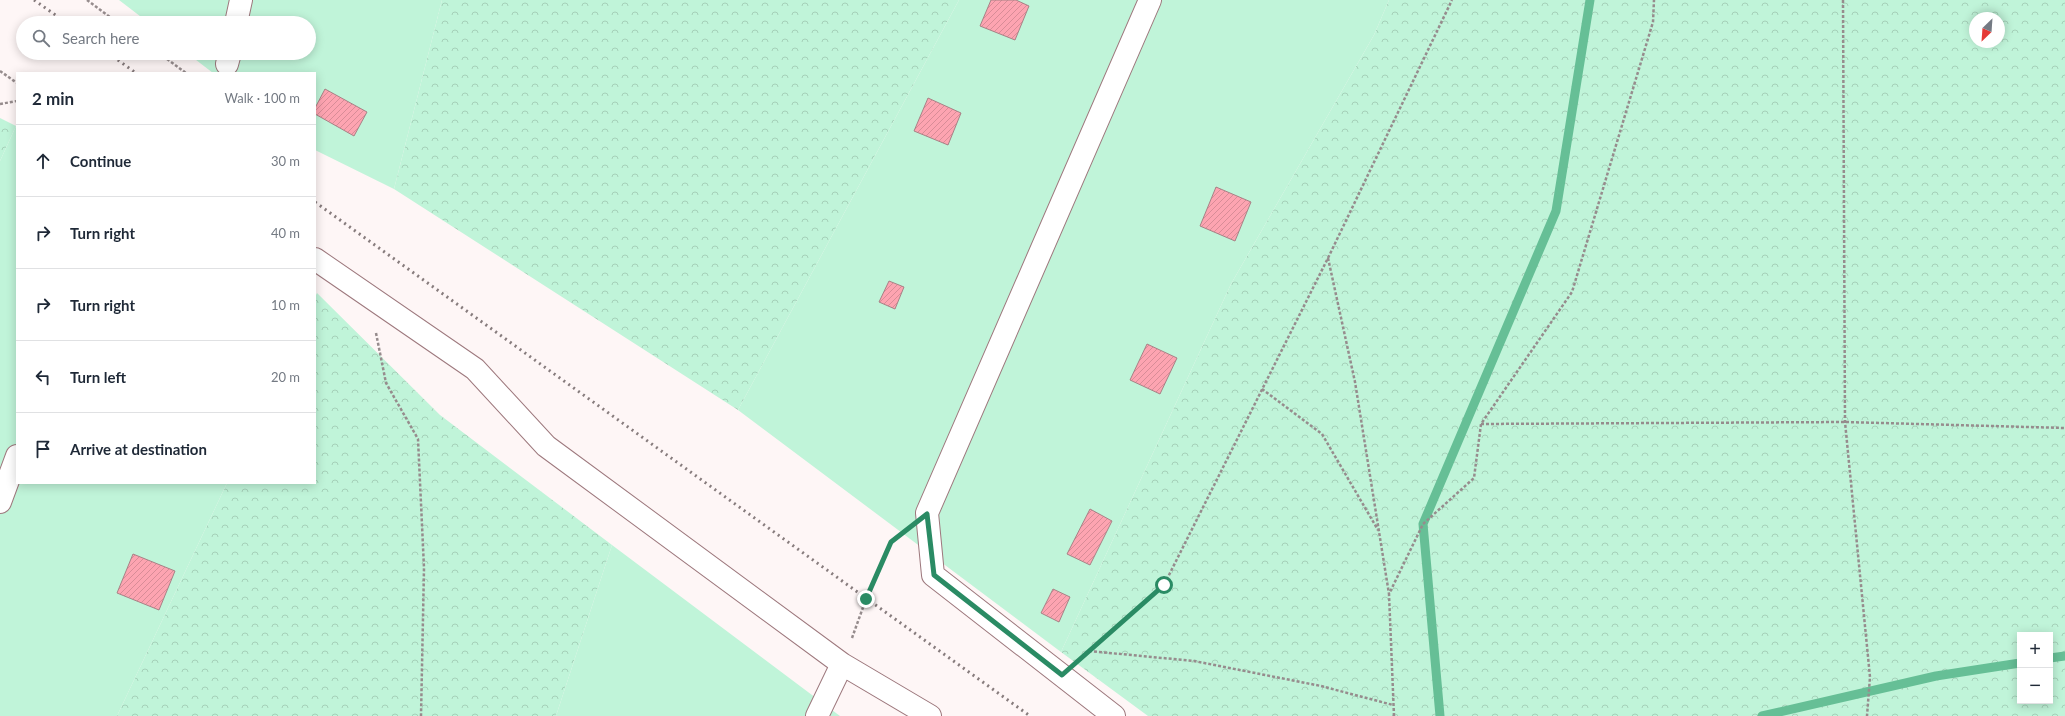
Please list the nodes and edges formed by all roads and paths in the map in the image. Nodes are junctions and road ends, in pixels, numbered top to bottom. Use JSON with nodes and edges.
{"nodes":[{"id":1,"x":87,"y":0,"type":"edge"},
{"id":2,"x":241,"y":0,"type":"edge"},
{"id":3,"x":1150,"y":0,"type":"edge"},
{"id":4,"x":1452,"y":0,"type":"edge"},
{"id":5,"x":1654,"y":0,"type":"edge"},
{"id":6,"x":1843,"y":0,"type":"edge"},
{"id":7,"x":109,"y":16,"type":"edge"},
{"id":8,"x":238,"y":16,"type":"edge"},
{"id":9,"x":168,"y":60,"type":"edge"},
{"id":10,"x":0,"y":71,"type":"edge"},
{"id":11,"x":185,"y":72,"type":"edge"},
{"id":12,"x":16,"y":82,"type":"edge"},
{"id":13,"x":16,"y":101,"type":"edge"},
{"id":14,"x":0,"y":104,"type":"edge"},
{"id":15,"x":1328,"y":258,"type":"junction"},
{"id":16,"x":316,"y":260,"type":"edge"},
{"id":17,"x":376,"y":332,"type":"dead end"},
{"id":18,"x":1262,"y":389,"type":"junction"},
{"id":19,"x":1845,"y":422,"type":"junction"},
{"id":20,"x":1481,"y":424,"type":"junction"},
{"id":21,"x":2065,"y":428,"type":"edge"},
{"id":22,"x":16,"y":459,"type":"edge"},
{"id":23,"x":0,"y":502,"type":"edge"},
{"id":24,"x":927,"y":514,"type":"junction"},
{"id":25,"x":1379,"y":532,"type":"junction"},
{"id":26,"x":1389,"y":594,"type":"junction"},
{"id":27,"x":1089,"y":651,"type":"junction"},
{"id":28,"x":842,"y":664,"type":"junction"},
{"id":29,"x":1062,"y":675,"type":"junction"},
{"id":30,"x":1393,"y":705,"type":"junction"},
{"id":31,"x":421,"y":716,"type":"edge"},
{"id":32,"x":817,"y":716,"type":"edge"},
{"id":33,"x":930,"y":716,"type":"edge"},
{"id":34,"x":1114,"y":716,"type":"edge"},
{"id":35,"x":1394,"y":716,"type":"edge"},
{"id":36,"x":1867,"y":716,"type":"edge"}],
"edges":[{"from":1,"to":7,"type":"path"},
{"from":2,"to":8,"type":"street"},
{"from":3,"to":24,"type":"street"},
{"from":4,"to":15,"type":"path"},
{"from":5,"to":20,"type":"path"},
{"from":6,"to":19,"type":"path"},
{"from":9,"to":11,"type":"path"},
{"from":10,"to":12,"type":"path"},
{"from":13,"to":14,"type":"path"},
{"from":15,"to":18,"type":"path"},
{"from":15,"to":25,"type":"path"},
{"from":16,"to":28,"type":"street"},
{"from":17,"to":31,"type":"path"},
{"from":18,"to":25,"type":"path"},
{"from":18,"to":27,"type":"path"},
{"from":19,"to":20,"type":"path"},
{"from":19,"to":21,"type":"path"},
{"from":19,"to":36,"type":"path"},
{"from":20,"to":26,"type":"path"},
{"from":22,"to":23,"type":"street"},
{"from":24,"to":28,"type":"path"},
{"from":24,"to":29,"type":"street"},
{"from":25,"to":26,"type":"path"},
{"from":26,"to":30,"type":"path"},
{"from":27,"to":29,"type":"path"},
{"from":27,"to":30,"type":"path"},
{"from":28,"to":32,"type":"street"},
{"from":28,"to":33,"type":"street"},
{"from":29,"to":34,"type":"street"},
{"from":30,"to":35,"type":"path"}]}
